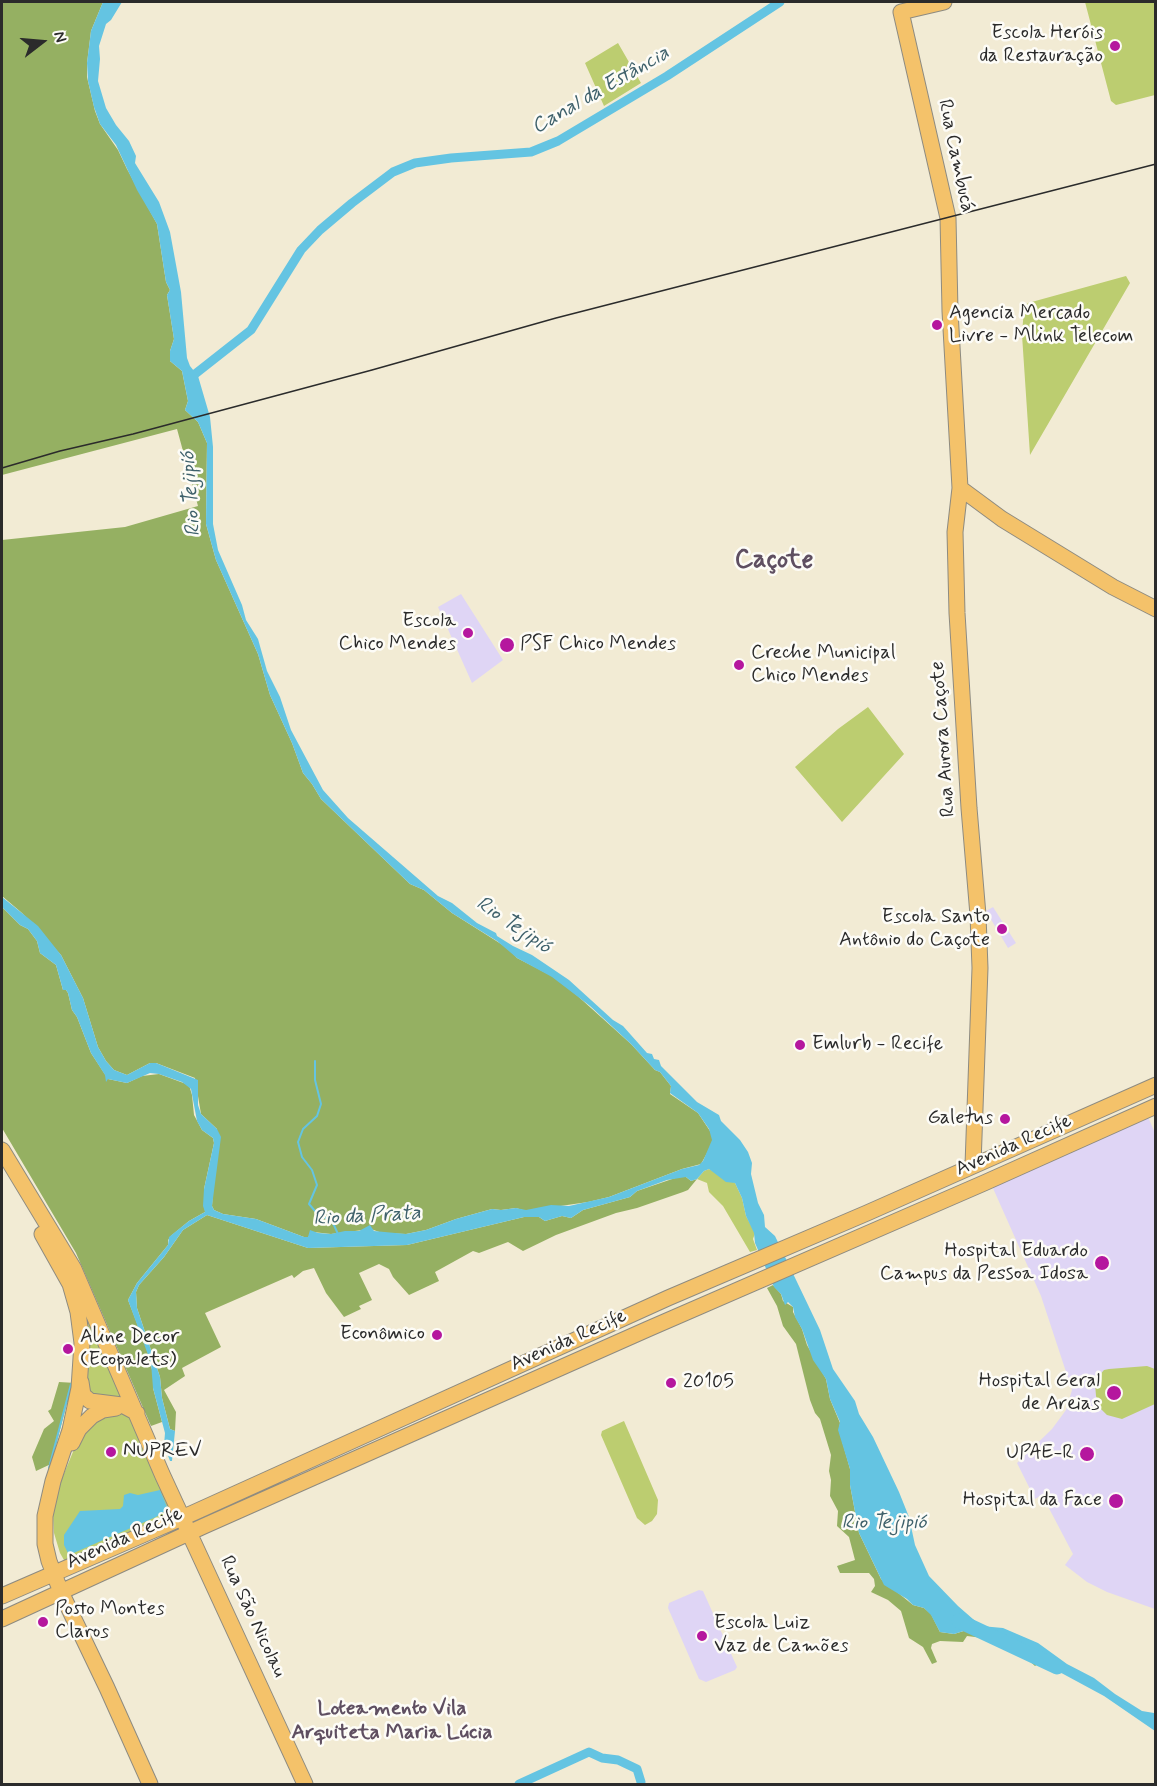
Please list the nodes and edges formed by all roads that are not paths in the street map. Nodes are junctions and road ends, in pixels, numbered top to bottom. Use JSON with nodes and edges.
{"nodes":[{"id":1,"x":944,"y":2,"type":"edge"},
{"id":2,"x":950,"y":311,"type":"joint"},
{"id":3,"x":960,"y":488,"type":"junction"},
{"id":4,"x":1155,"y":609,"type":"edge"},
{"id":5,"x":1155,"y":1085,"type":"edge"},
{"id":6,"x":1155,"y":1106,"type":"edge"},
{"id":7,"x":2,"y":1150,"type":"edge"},
{"id":8,"x":973,"y":1165,"type":"junction"},
{"id":9,"x":2,"y":1168,"type":"edge"},
{"id":10,"x":80,"y":1376,"type":"junction"},
{"id":11,"x":136,"y":1415,"type":"junction"},
{"id":12,"x":53,"y":1481,"type":"junction"},
{"id":13,"x":185,"y":1516,"type":"junction"},
{"id":14,"x":193,"y":1532,"type":"junction"},
{"id":15,"x":53,"y":1573,"type":"junction"},
{"id":16,"x":61,"y":1592,"type":"junction"},
{"id":17,"x":2,"y":1596,"type":"edge"},
{"id":18,"x":2,"y":1619,"type":"edge"},
{"id":19,"x":150,"y":1785,"type":"edge"},
{"id":20,"x":305,"y":1785,"type":"edge"}],
"edges":[{"from":1,"to":2,"type":"main road","name":"Rua Cambucá"},
{"from":2,"to":3,"type":"main road","name":"Rua Aurora Caçote"},
{"from":3,"to":4,"type":"main road"},
{"from":3,"to":8,"type":"main road","name":"Rua Aurora Caçote"},
{"from":5,"to":8,"type":"main road","name":"Avenida Recife"},
{"from":6,"to":14,"type":"main road","name":"Avenida Recife"},
{"from":7,"to":11,"type":"main road","name":"Rua São Nicolau"},
{"from":8,"to":13,"type":"main road","name":"Avenida Recife"},
{"from":9,"to":10,"type":"main road"},
{"from":10,"to":11,"type":"main road"},
{"from":10,"to":12,"type":"main road"},
{"from":11,"to":12,"type":"main road"},
{"from":11,"to":13,"type":"main road","name":"Rua São Nicolau"},
{"from":12,"to":15,"type":"main road"},
{"from":13,"to":14,"type":"main road","name":"Rua São Nicolau"},
{"from":13,"to":15,"type":"main road","name":"Avenida Recife"},
{"from":14,"to":16,"type":"main road","name":"Avenida Recife"},
{"from":14,"to":20,"type":"main road","name":"Rua São Nicolau"},
{"from":15,"to":16,"type":"main road"},
{"from":15,"to":17,"type":"main road","name":"Avenida Recife"},
{"from":16,"to":18,"type":"main road","name":"Avenida Recife"},
{"from":16,"to":19,"type":"main road"}]}
